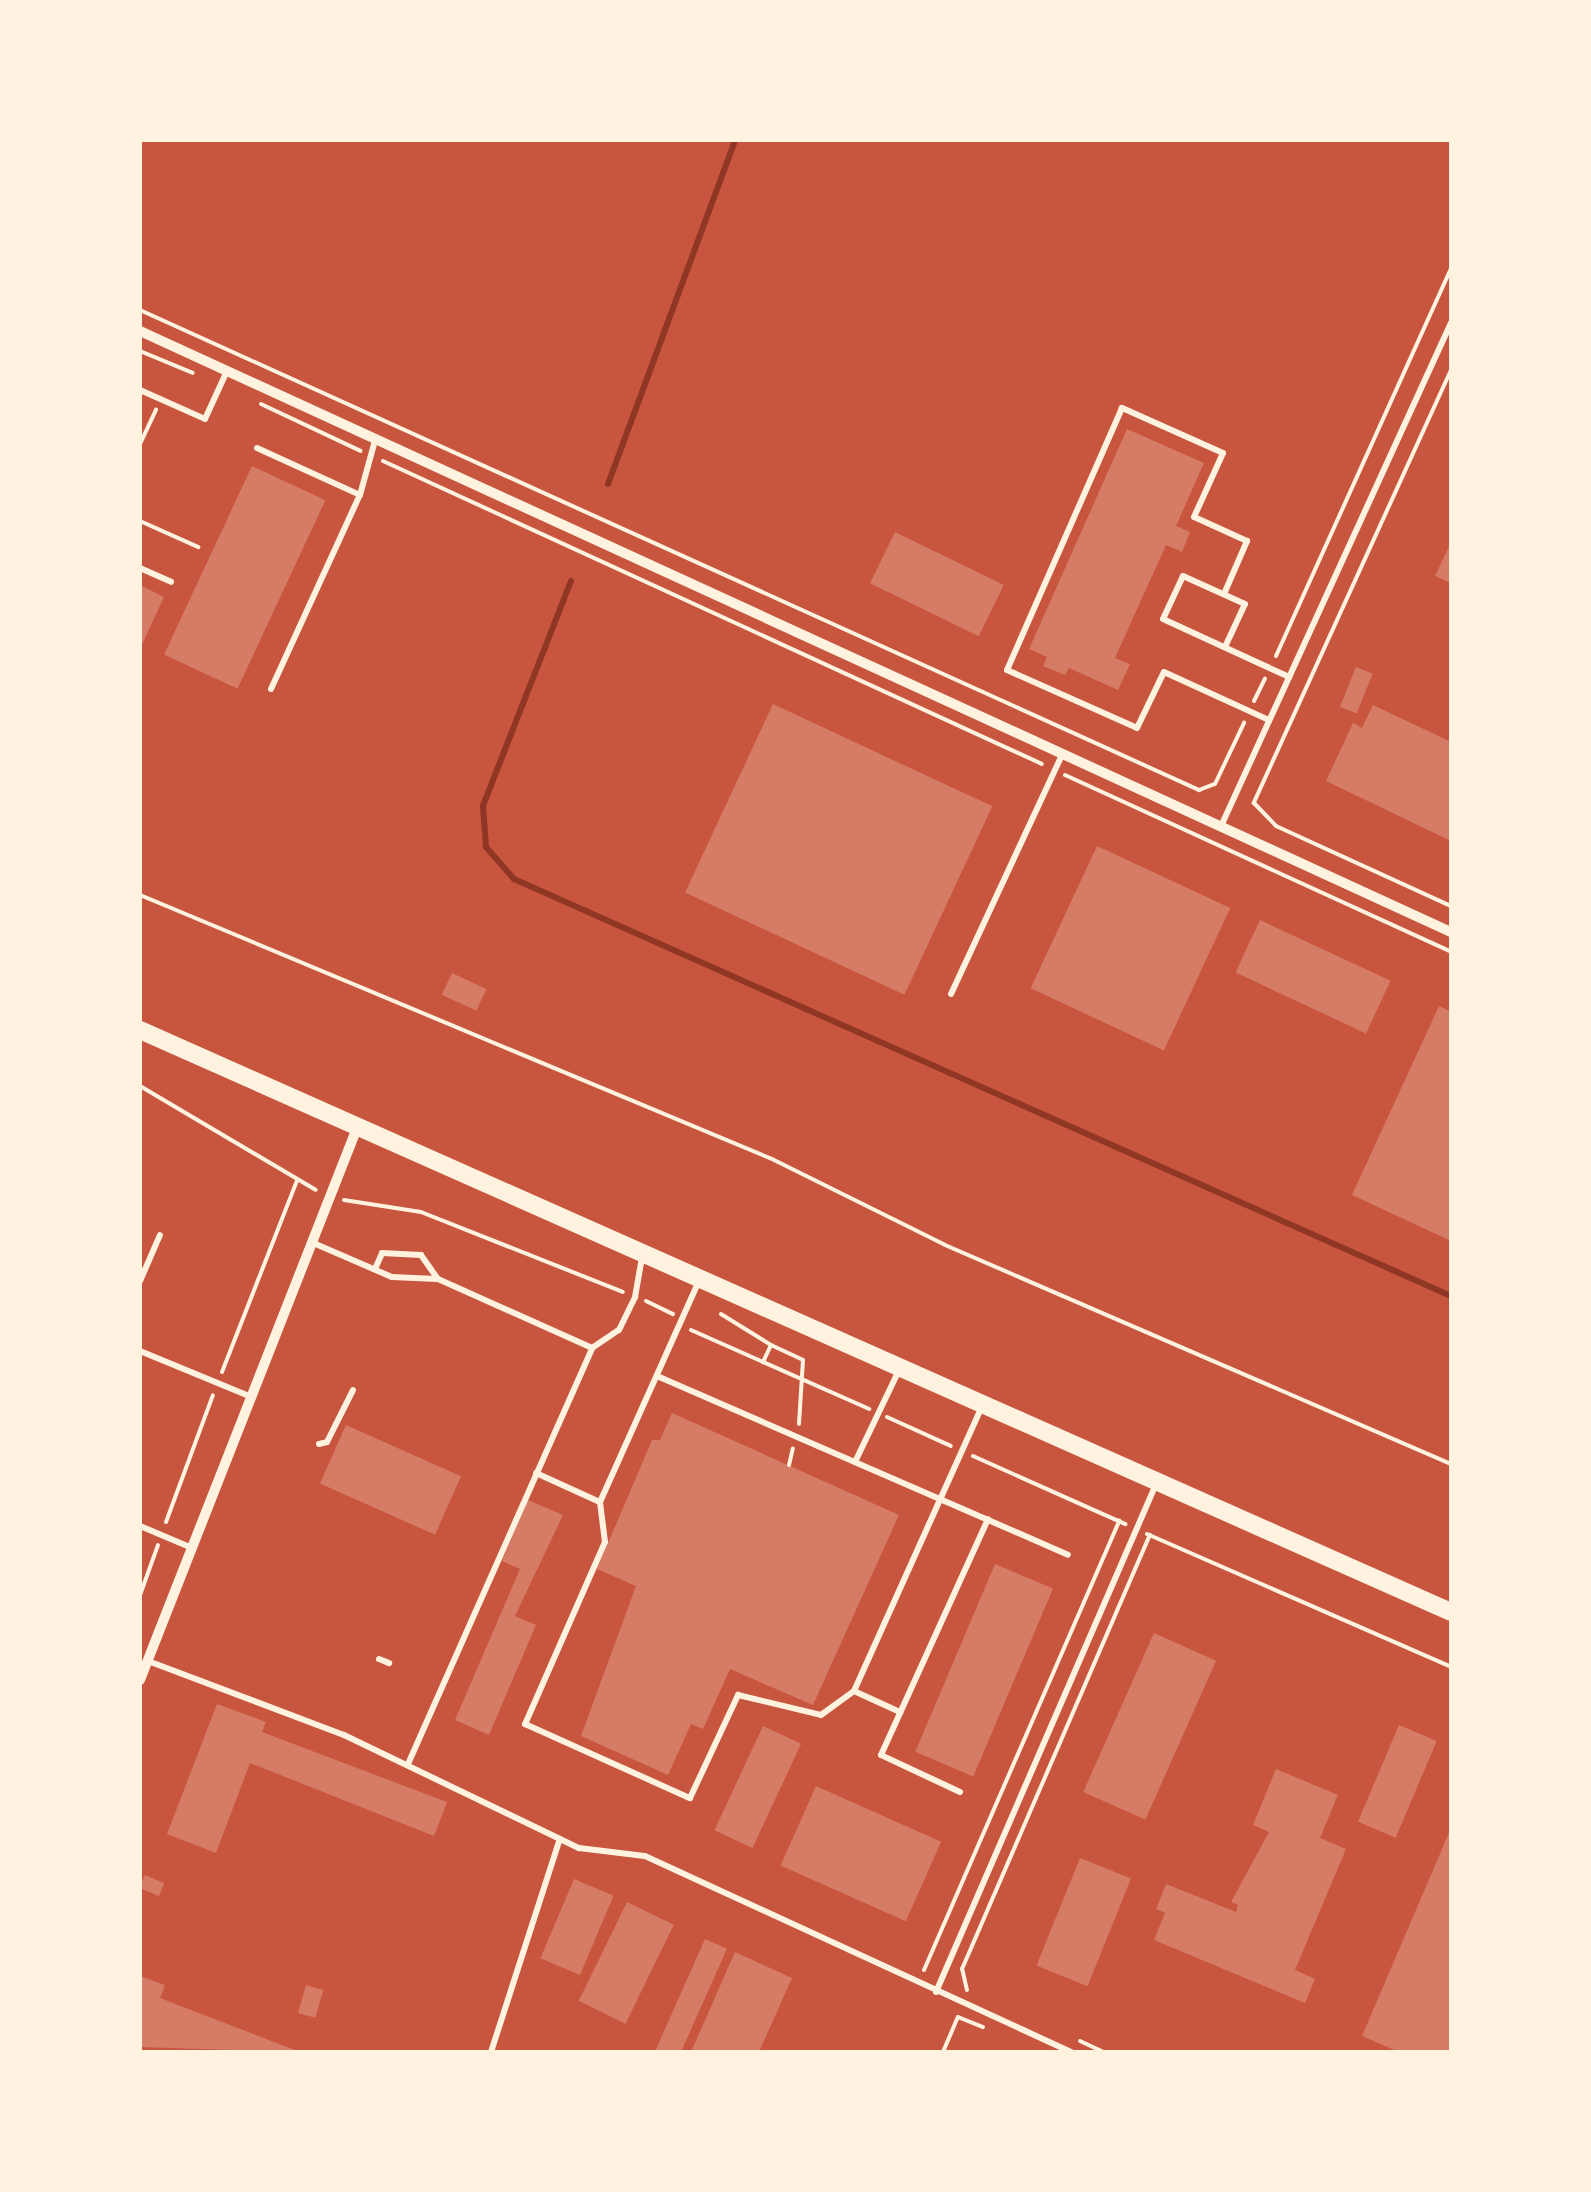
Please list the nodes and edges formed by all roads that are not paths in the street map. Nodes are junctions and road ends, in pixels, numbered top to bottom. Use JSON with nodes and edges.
{"nodes":[{"id":1,"x":1451,"y":322,"type":"edge"},
{"id":2,"x":140,"y":331,"type":"edge"},
{"id":3,"x":227,"y":370,"type":"junction"},
{"id":4,"x":140,"y":390,"type":"edge"},
{"id":5,"x":377,"y":436,"type":"junction"},
{"id":6,"x":257,"y":448,"type":"dead end"},
{"id":7,"x":360,"y":494,"type":"junction"},
{"id":8,"x":140,"y":568,"type":"edge"},
{"id":9,"x":171,"y":582,"type":"dead end"},
{"id":10,"x":1224,"y":594,"type":"junction"},
{"id":11,"x":1225,"y":647,"type":"junction"},
{"id":12,"x":1289,"y":677,"type":"junction"},
{"id":13,"x":271,"y":689,"type":"dead end"},
{"id":14,"x":1270,"y":720,"type":"junction"},
{"id":15,"x":1064,"y":752,"type":"junction"},
{"id":16,"x":1222,"y":824,"type":"junction"},
{"id":17,"x":1451,"y":932,"type":"edge"},
{"id":18,"x":950,"y":994,"type":"dead end"},
{"id":19,"x":140,"y":1030,"type":"edge"},
{"id":20,"x":357,"y":1128,"type":"junction"},
{"id":21,"x":160,"y":1235,"type":"dead end"},
{"id":22,"x":310,"y":1242,"type":"junction"},
{"id":23,"x":644,"y":1252,"type":"junction"},
{"id":24,"x":375,"y":1269,"type":"junction"},
{"id":25,"x":700,"y":1277,"type":"junction"},
{"id":26,"x":438,"y":1279,"type":"junction"},
{"id":27,"x":140,"y":1282,"type":"edge"},
{"id":28,"x":592,"y":1348,"type":"junction"},
{"id":29,"x":140,"y":1350,"type":"edge"},
{"id":30,"x":900,"y":1368,"type":"junction"},
{"id":31,"x":658,"y":1376,"type":"junction"},
{"id":32,"x":353,"y":1390,"type":"dead end"},
{"id":33,"x":249,"y":1396,"type":"junction"},
{"id":34,"x":983,"y":1404,"type":"junction"},
{"id":35,"x":320,"y":1444,"type":"dead end"},
{"id":36,"x":856,"y":1462,"type":"junction"},
{"id":37,"x":536,"y":1473,"type":"junction"},
{"id":38,"x":1157,"y":1481,"type":"junction"},
{"id":39,"x":940,"y":1499,"type":"junction"},
{"id":40,"x":600,"y":1502,"type":"junction"},
{"id":41,"x":988,"y":1520,"type":"junction"},
{"id":42,"x":140,"y":1526,"type":"edge"},
{"id":43,"x":190,"y":1547,"type":"junction"},
{"id":44,"x":1068,"y":1555,"type":"dead end"},
{"id":45,"x":1451,"y":1612,"type":"edge"},
{"id":46,"x":379,"y":1658,"type":"dead end"},
{"id":47,"x":147,"y":1661,"type":"junction"},
{"id":48,"x":389,"y":1663,"type":"dead end"},
{"id":49,"x":140,"y":1680,"type":"edge"},
{"id":50,"x":854,"y":1691,"type":"junction"},
{"id":51,"x":900,"y":1712,"type":"junction"},
{"id":52,"x":408,"y":1764,"type":"junction"},
{"id":53,"x":960,"y":1792,"type":"dead end"},
{"id":54,"x":560,"y":1839,"type":"junction"},
{"id":55,"x":936,"y":1992,"type":"junction"},
{"id":56,"x":491,"y":2052,"type":"edge"},
{"id":57,"x":1071,"y":2052,"type":"edge"}],
"edges":[{"from":1,"to":12,"type":"lane"},
{"from":2,"to":3,"type":"street"},
{"from":3,"to":4,"type":"lane"},
{"from":3,"to":5,"type":"street"},
{"from":5,"to":7,"type":"lane"},
{"from":5,"to":15,"type":"street"},
{"from":6,"to":7,"type":"lane"},
{"from":7,"to":13,"type":"lane"},
{"from":8,"to":9,"type":"lane"},
{"from":10,"to":11,"type":"lane"},
{"from":10,"to":11,"type":"lane"},
{"from":10,"to":14,"type":"lane"},
{"from":11,"to":12,"type":"lane"},
{"from":12,"to":14,"type":"lane"},
{"from":14,"to":16,"type":"lane"},
{"from":15,"to":16,"type":"street"},
{"from":15,"to":18,"type":"lane"},
{"from":16,"to":17,"type":"street"},
{"from":19,"to":20,"type":"main road"},
{"from":20,"to":22,"type":"street"},
{"from":20,"to":23,"type":"main road"},
{"from":21,"to":27,"type":"lane"},
{"from":22,"to":24,"type":"lane"},
{"from":22,"to":33,"type":"street"},
{"from":23,"to":25,"type":"main road"},
{"from":23,"to":28,"type":"lane"},
{"from":24,"to":26,"type":"lane"},
{"from":24,"to":26,"type":"lane"},
{"from":25,"to":30,"type":"main road"},
{"from":25,"to":31,"type":"lane"},
{"from":26,"to":28,"type":"lane"},
{"from":28,"to":37,"type":"lane"},
{"from":29,"to":33,"type":"lane"},
{"from":30,"to":34,"type":"main road"},
{"from":30,"to":36,"type":"lane"},
{"from":31,"to":36,"type":"lane"},
{"from":31,"to":40,"type":"lane"},
{"from":32,"to":35,"type":"lane"},
{"from":33,"to":43,"type":"street"},
{"from":34,"to":38,"type":"main road"},
{"from":34,"to":39,"type":"lane"},
{"from":36,"to":39,"type":"lane"},
{"from":37,"to":40,"type":"lane"},
{"from":37,"to":52,"type":"lane"},
{"from":38,"to":45,"type":"main road"},
{"from":38,"to":55,"type":"lane"},
{"from":39,"to":41,"type":"lane"},
{"from":39,"to":50,"type":"lane"},
{"from":40,"to":50,"type":"lane"},
{"from":41,"to":44,"type":"lane"},
{"from":41,"to":51,"type":"lane"},
{"from":42,"to":43,"type":"lane"},
{"from":43,"to":47,"type":"street"},
{"from":46,"to":48,"type":"lane"},
{"from":47,"to":49,"type":"street"},
{"from":47,"to":52,"type":"lane"},
{"from":50,"to":51,"type":"lane"},
{"from":51,"to":53,"type":"lane"},
{"from":52,"to":54,"type":"lane"},
{"from":54,"to":55,"type":"lane"},
{"from":54,"to":56,"type":"lane"},
{"from":55,"to":57,"type":"lane"}]}
